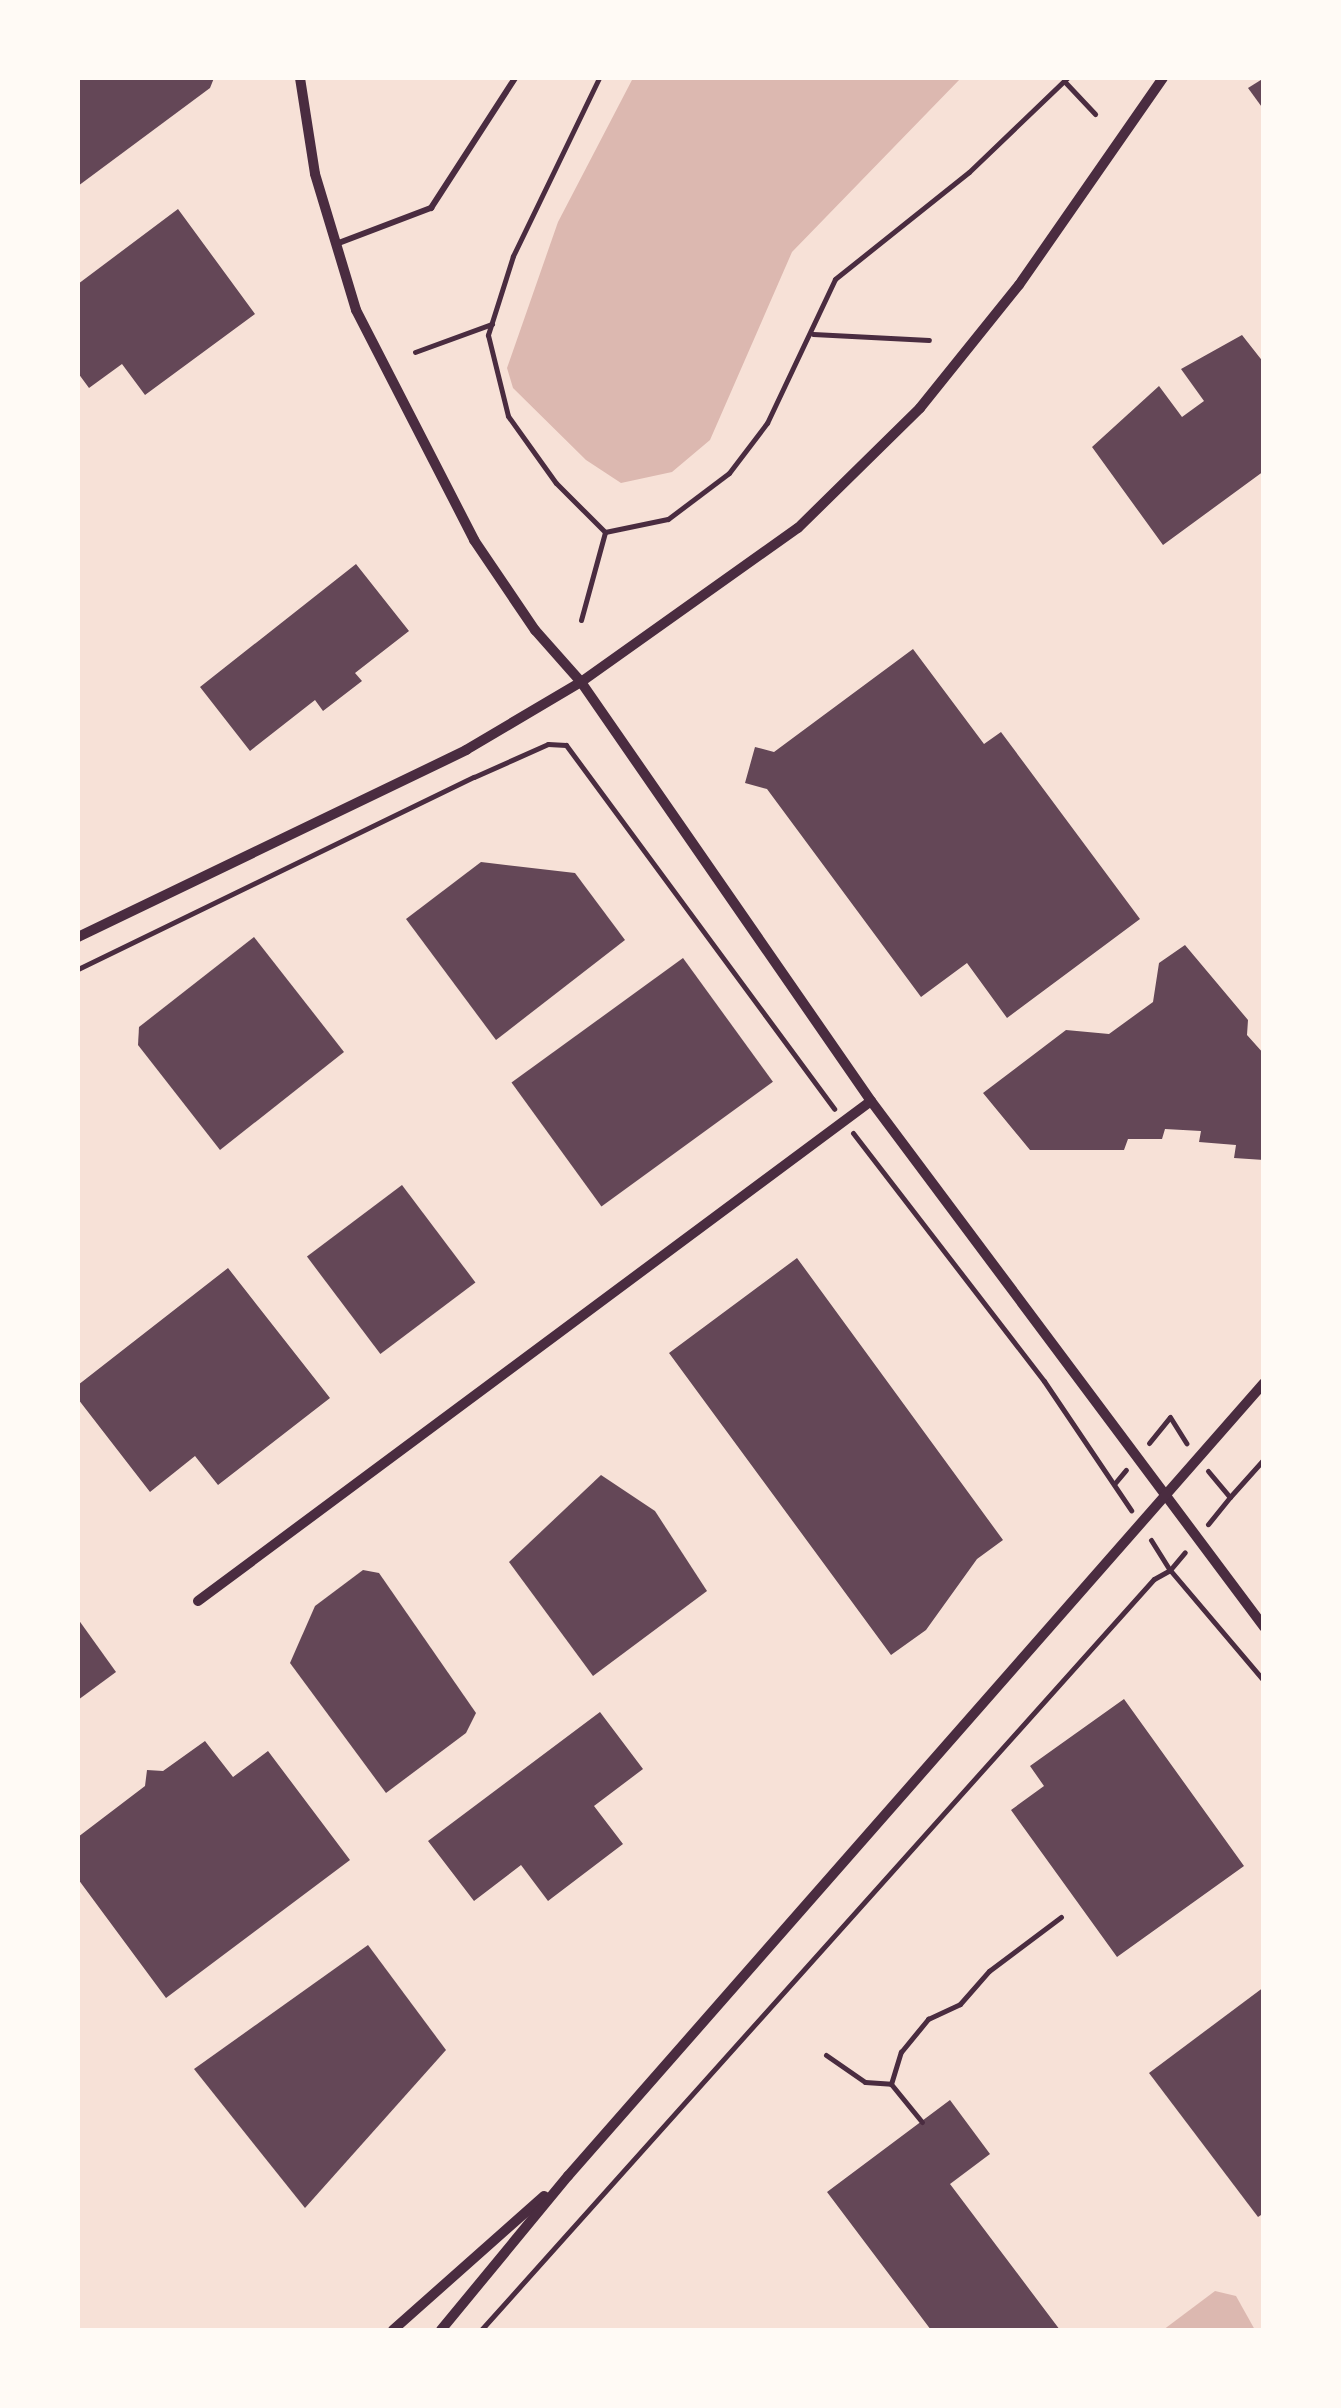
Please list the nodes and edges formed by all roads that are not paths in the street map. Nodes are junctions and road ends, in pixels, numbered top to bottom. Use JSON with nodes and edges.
{"nodes":[{"id":1,"x":300,"y":78,"type":"edge"},
{"id":2,"x":515,"y":78,"type":"edge"},
{"id":3,"x":1163,"y":78,"type":"edge"},
{"id":4,"x":336,"y":244,"type":"junction"},
{"id":5,"x":581,"y":682,"type":"junction"},
{"id":6,"x":78,"y":937,"type":"edge"},
{"id":7,"x":872,"y":1101,"type":"junction"},
{"id":8,"x":1264,"y":1383,"type":"edge"},
{"id":9,"x":1161,"y":1494,"type":"junction"},
{"id":10,"x":198,"y":1600,"type":"dead end"},
{"id":11,"x":1264,"y":1628,"type":"edge"},
{"id":12,"x":568,"y":2176,"type":"junction"},
{"id":13,"x":393,"y":2330,"type":"edge"},
{"id":14,"x":441,"y":2330,"type":"edge"}],
"edges":[{"from":1,"to":4,"type":"street"},
{"from":2,"to":4,"type":"lane"},
{"from":3,"to":5,"type":"street"},
{"from":4,"to":5,"type":"street"},
{"from":5,"to":6,"type":"street"},
{"from":5,"to":7,"type":"street"},
{"from":7,"to":9,"type":"street"},
{"from":7,"to":10,"type":"street"},
{"from":8,"to":9,"type":"street"},
{"from":9,"to":11,"type":"street"},
{"from":9,"to":12,"type":"street"},
{"from":12,"to":13,"type":"street"},
{"from":12,"to":14,"type":"street"}]}
